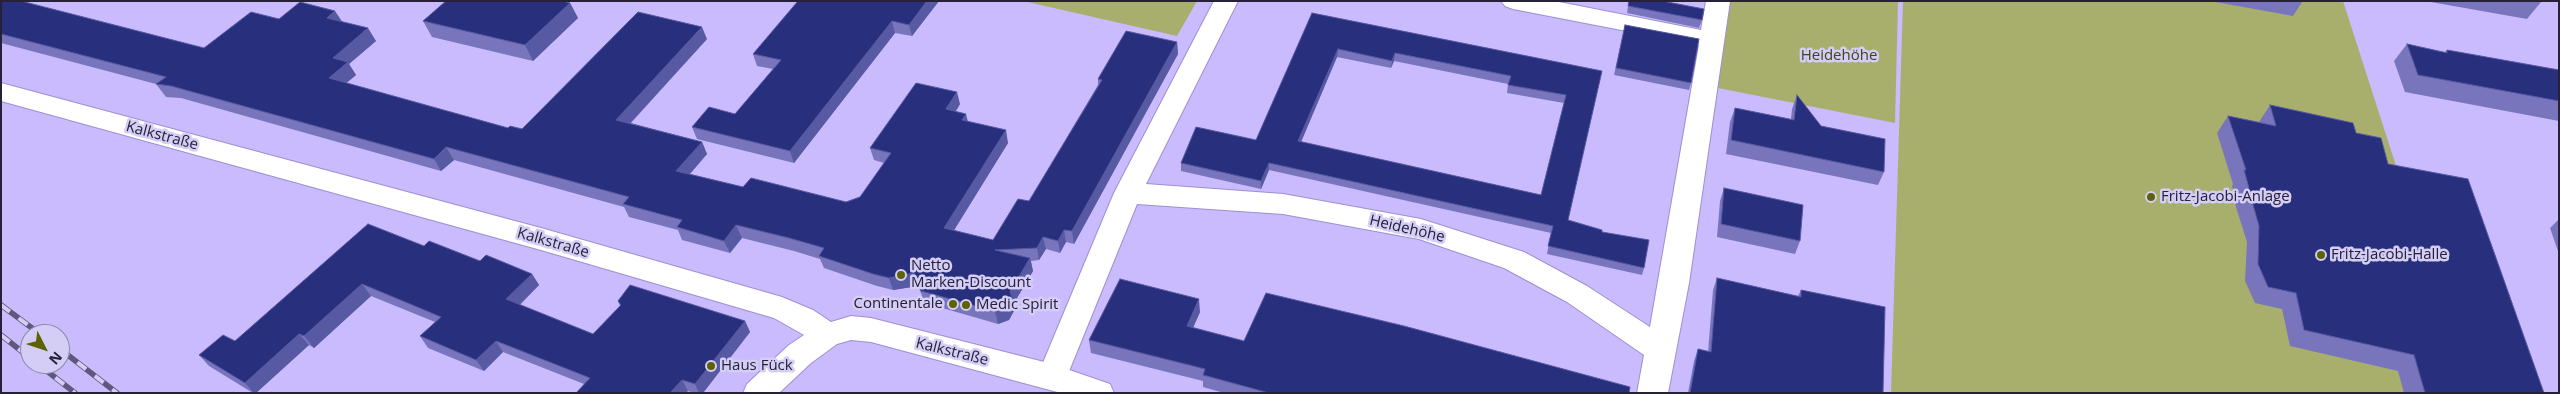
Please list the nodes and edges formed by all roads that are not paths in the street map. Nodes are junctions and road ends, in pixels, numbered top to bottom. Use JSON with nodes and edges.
{"nodes":[{"id":1,"x":1226,"y":1,"type":"edge"},
{"id":2,"x":1513,"y":1,"type":"edge"},
{"id":3,"x":1718,"y":1,"type":"edge"},
{"id":4,"x":1713,"y":40,"type":"junction"},
{"id":5,"x":1,"y":92,"type":"edge"},
{"id":6,"x":1128,"y":192,"type":"junction"},
{"id":7,"x":826,"y":336,"type":"junction"},
{"id":8,"x":1660,"y":349,"type":"junction"},
{"id":9,"x":1052,"y":377,"type":"junction"},
{"id":10,"x":758,"y":393,"type":"edge"},
{"id":11,"x":1099,"y":393,"type":"edge"},
{"id":12,"x":1652,"y":393,"type":"edge"}],
"edges":[{"from":1,"to":6,"type":"street"},
{"from":2,"to":4,"type":"street"},
{"from":3,"to":4,"type":"street"},
{"from":4,"to":8,"type":"street"},
{"from":5,"to":7,"type":"street","name":"Kalkstraße"},
{"from":6,"to":8,"type":"street","name":"Heidehöhe"},
{"from":6,"to":9,"type":"street"},
{"from":7,"to":9,"type":"street","name":"Kalkstraße"},
{"from":7,"to":10,"type":"street"},
{"from":8,"to":12,"type":"street"},
{"from":9,"to":11,"type":"street","name":"Kalkstraße"}]}
